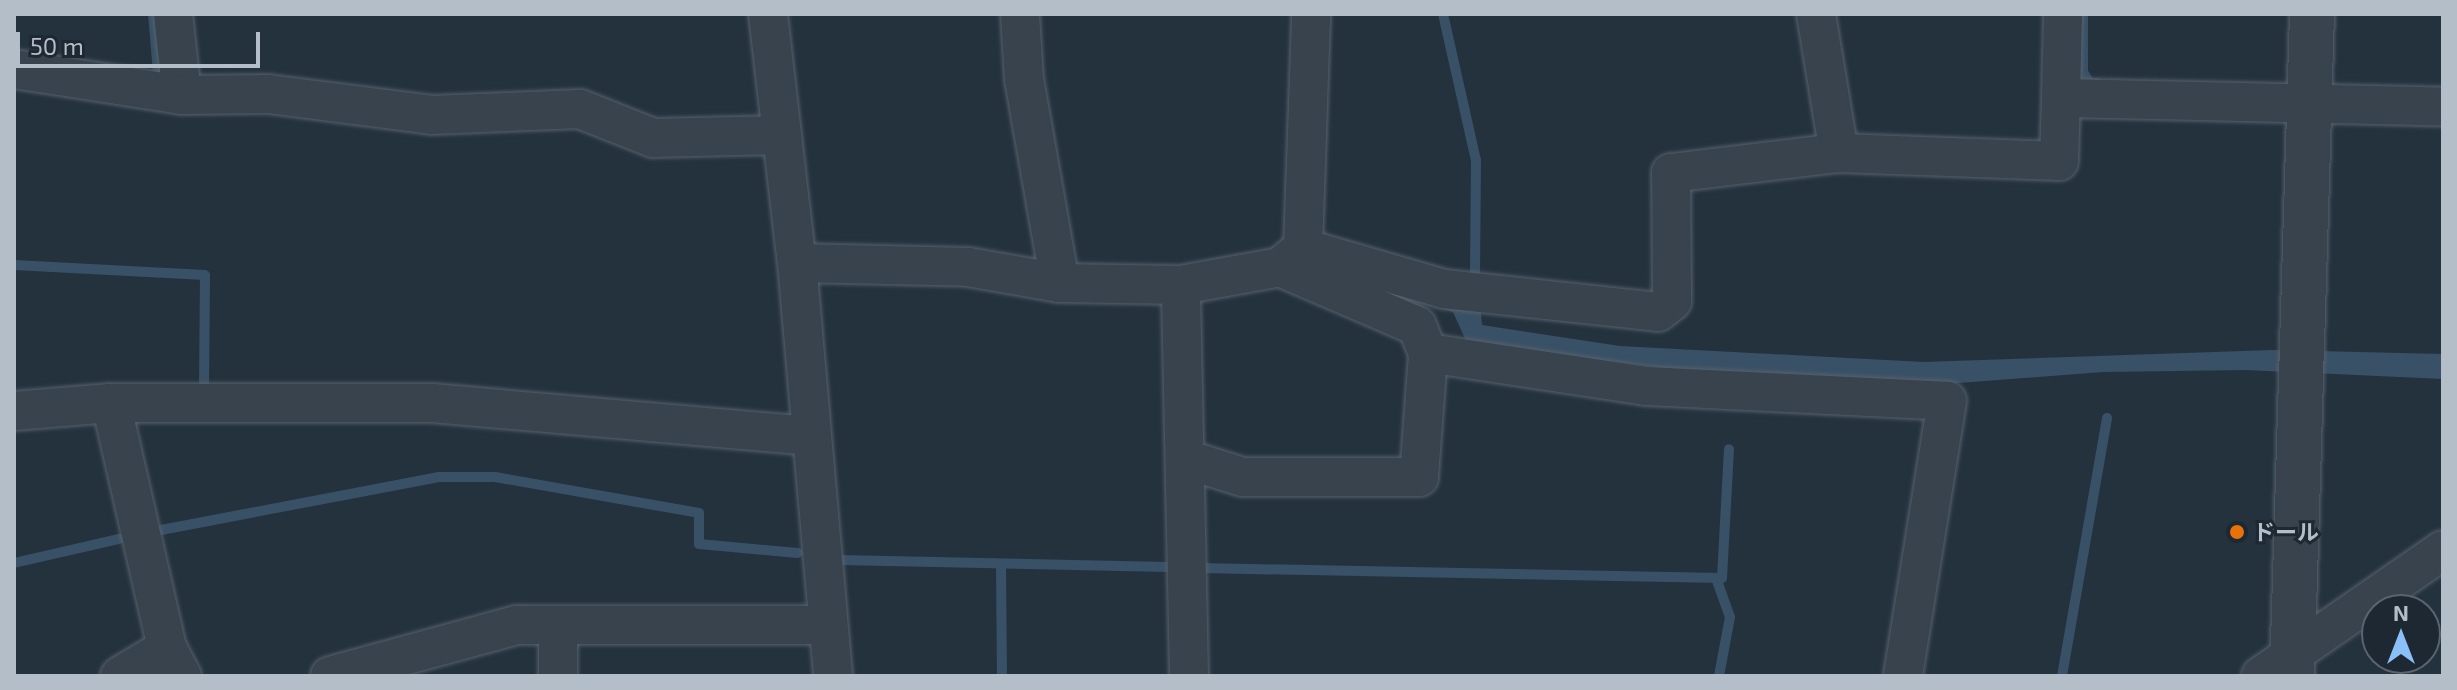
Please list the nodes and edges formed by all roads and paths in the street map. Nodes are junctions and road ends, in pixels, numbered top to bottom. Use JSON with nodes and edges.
{"nodes":[{"id":1,"x":173,"y":14,"type":"edge"},
{"id":2,"x":768,"y":14,"type":"edge"},
{"id":3,"x":1020,"y":14,"type":"edge"},
{"id":4,"x":1311,"y":14,"type":"edge"},
{"id":5,"x":1816,"y":14,"type":"edge"},
{"id":6,"x":2063,"y":14,"type":"edge"},
{"id":7,"x":2312,"y":14,"type":"edge"},
{"id":8,"x":14,"y":69,"type":"edge"},
{"id":9,"x":182,"y":95,"type":"junction"},
{"id":10,"x":2061,"y":98,"type":"junction"},
{"id":11,"x":2310,"y":105,"type":"junction"},
{"id":12,"x":2443,"y":107,"type":"edge"},
{"id":13,"x":781,"y":135,"type":"junction"},
{"id":14,"x":1839,"y":153,"type":"junction"},
{"id":15,"x":1292,"y":257,"type":"junction"},
{"id":16,"x":797,"y":263,"type":"junction"},
{"id":17,"x":1060,"y":283,"type":"junction"},
{"id":18,"x":1181,"y":285,"type":"junction"},
{"id":19,"x":1428,"y":353,"type":"junction"},
{"id":20,"x":111,"y":403,"type":"junction"},
{"id":21,"x":14,"y":411,"type":"edge"},
{"id":22,"x":809,"y":436,"type":"junction"},
{"id":23,"x":1185,"y":459,"type":"junction"},
{"id":24,"x":2443,"y":550,"type":"edge"},
{"id":25,"x":558,"y":625,"type":"junction"},
{"id":26,"x":828,"y":625,"type":"junction"},
{"id":27,"x":174,"y":662,"type":"edge"},
{"id":28,"x":2282,"y":669,"type":"edge"},
{"id":29,"x":120,"y":676,"type":"edge"},
{"id":30,"x":330,"y":676,"type":"edge"},
{"id":31,"x":558,"y":676,"type":"edge"},
{"id":32,"x":833,"y":676,"type":"edge"},
{"id":33,"x":1189,"y":676,"type":"edge"},
{"id":34,"x":1903,"y":676,"type":"edge"}],
"edges":[{"from":1,"to":9,"type":"street"},
{"from":2,"to":13,"type":"street"},
{"from":3,"to":17,"type":"street"},
{"from":4,"to":15,"type":"street"},
{"from":5,"to":14,"type":"street"},
{"from":6,"to":10,"type":"street"},
{"from":7,"to":11,"type":"street"},
{"from":8,"to":9,"type":"street"},
{"from":9,"to":13,"type":"street"},
{"from":10,"to":11,"type":"street"},
{"from":10,"to":14,"type":"street"},
{"from":11,"to":12,"type":"street"},
{"from":11,"to":28,"type":"street"},
{"from":13,"to":16,"type":"street"},
{"from":14,"to":15,"type":"street"},
{"from":15,"to":18,"type":"street"},
{"from":15,"to":19,"type":"street"},
{"from":16,"to":17,"type":"street"},
{"from":16,"to":22,"type":"street"},
{"from":17,"to":18,"type":"street"},
{"from":18,"to":23,"type":"street"},
{"from":19,"to":23,"type":"street"},
{"from":19,"to":34,"type":"street"},
{"from":20,"to":21,"type":"street"},
{"from":20,"to":22,"type":"street"},
{"from":20,"to":27,"type":"street"},
{"from":22,"to":26,"type":"street"},
{"from":23,"to":33,"type":"street"},
{"from":24,"to":28,"type":"street"},
{"from":25,"to":26,"type":"street"},
{"from":25,"to":30,"type":"street"},
{"from":25,"to":31,"type":"street"},
{"from":26,"to":32,"type":"street"},
{"from":27,"to":29,"type":"street"}]}
